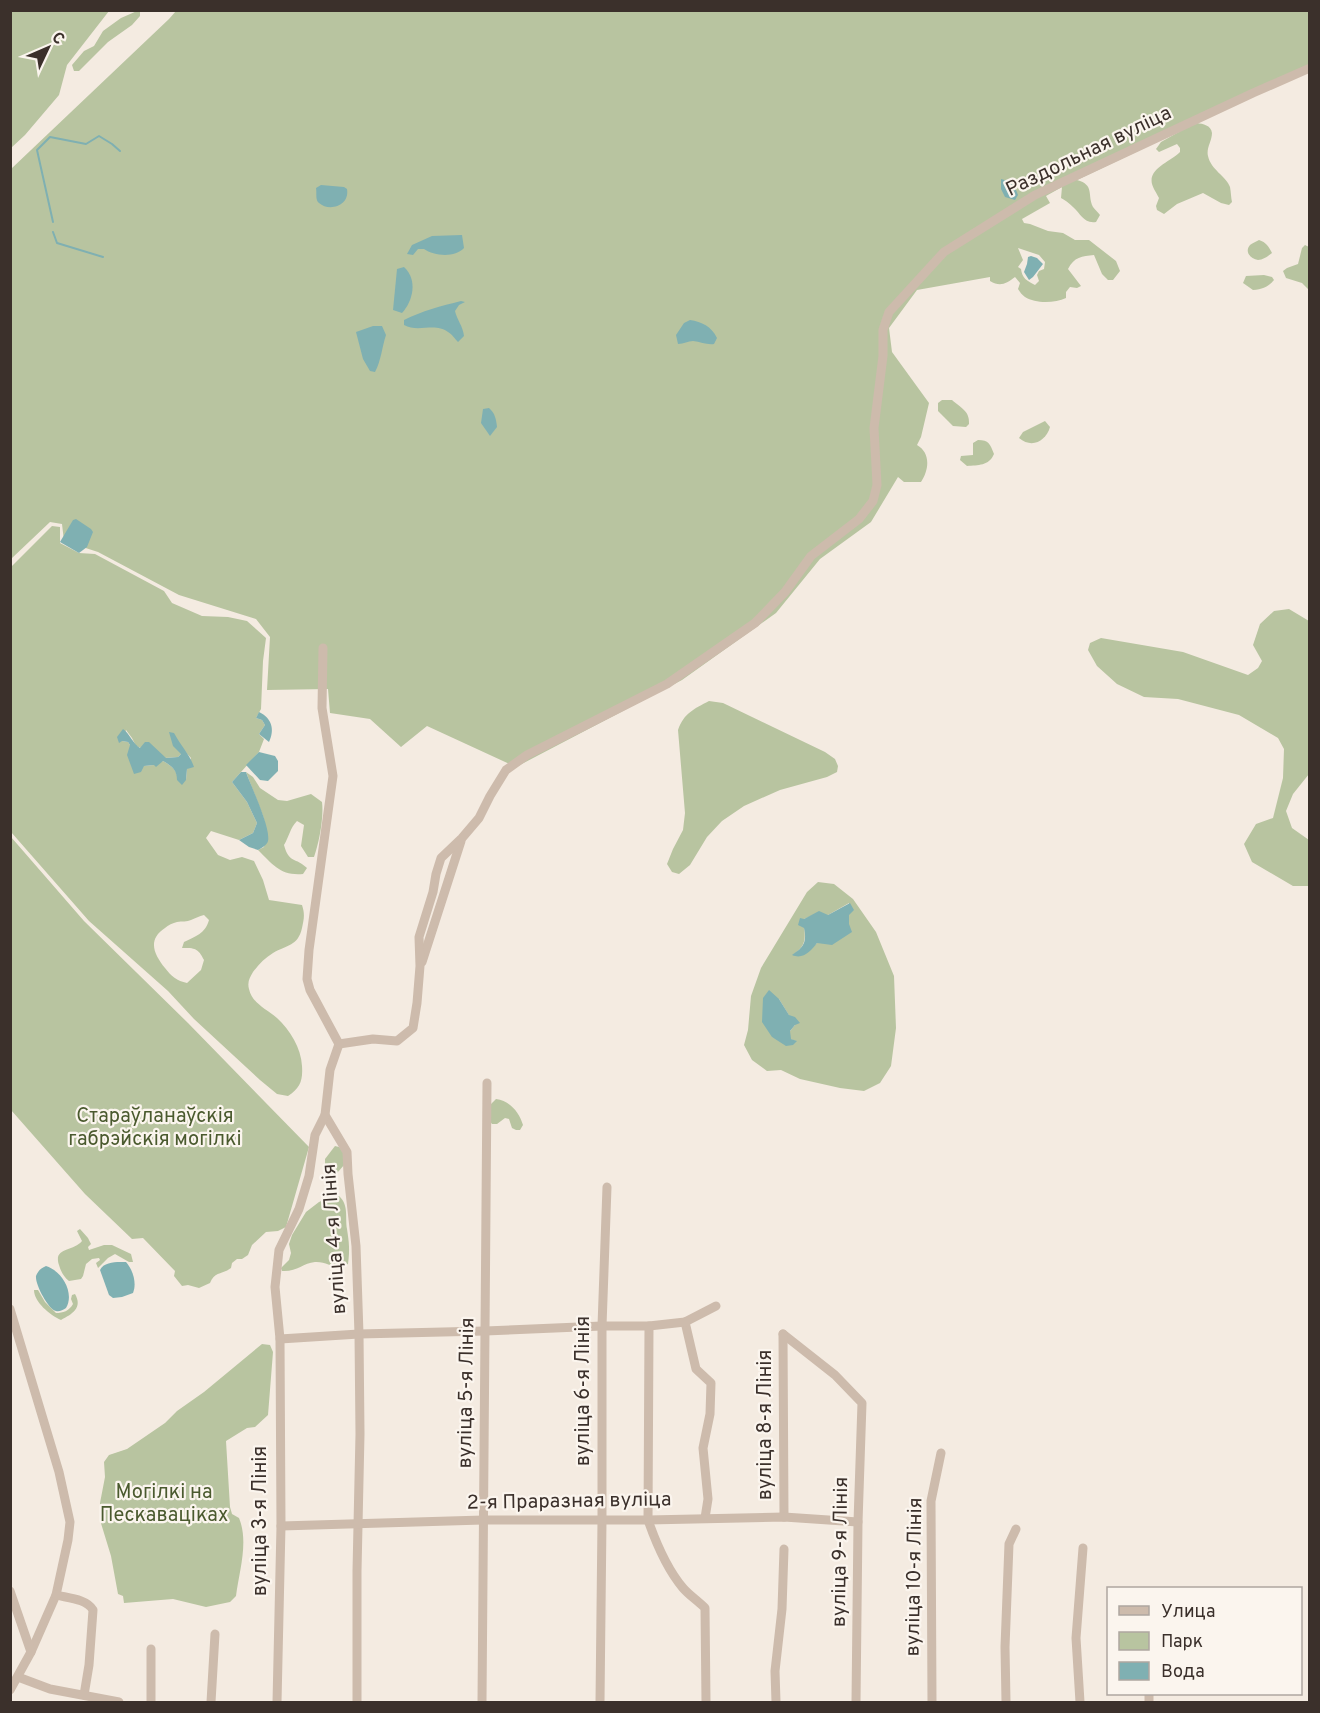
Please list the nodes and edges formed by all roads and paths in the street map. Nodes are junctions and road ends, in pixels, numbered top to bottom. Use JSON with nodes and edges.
{"nodes":[{"id":1,"x":1310,"y":68,"type":"edge"},
{"id":2,"x":323,"y":648,"type":"dead end"},
{"id":3,"x":462,"y":838,"type":"junction"},
{"id":4,"x":420,"y":966,"type":"junction"},
{"id":5,"x":339,"y":1044,"type":"junction"},
{"id":6,"x":487,"y":1083,"type":"dead end"},
{"id":7,"x":325,"y":1115,"type":"junction"},
{"id":8,"x":607,"y":1187,"type":"dead end"},
{"id":9,"x":716,"y":1306,"type":"dead end"},
{"id":10,"x":10,"y":1309,"type":"edge"},
{"id":11,"x":685,"y":1322,"type":"junction"},
{"id":12,"x":602,"y":1326,"type":"junction"},
{"id":13,"x":649,"y":1326,"type":"junction"},
{"id":14,"x":485,"y":1332,"type":"junction"},
{"id":15,"x":359,"y":1334,"type":"junction"},
{"id":16,"x":280,"y":1339,"type":"junction"},
{"id":17,"x":862,"y":1403,"type":"joint"},
{"id":18,"x":941,"y":1453,"type":"dead end"},
{"id":19,"x":784,"y":1516,"type":"junction"},
{"id":20,"x":705,"y":1518,"type":"junction"},
{"id":21,"x":483,"y":1520,"type":"junction"},
{"id":22,"x":602,"y":1520,"type":"junction"},
{"id":23,"x":648,"y":1520,"type":"junction"},
{"id":24,"x":858,"y":1522,"type":"junction"},
{"id":25,"x":357,"y":1524,"type":"junction"},
{"id":26,"x":281,"y":1526,"type":"junction"},
{"id":27,"x":1016,"y":1529,"type":"dead end"},
{"id":28,"x":1083,"y":1548,"type":"dead end"},
{"id":29,"x":784,"y":1549,"type":"dead end"},
{"id":30,"x":10,"y":1591,"type":"edge"},
{"id":31,"x":56,"y":1595,"type":"junction"},
{"id":32,"x":215,"y":1634,"type":"dead end"},
{"id":33,"x":151,"y":1649,"type":"dead end"},
{"id":34,"x":31,"y":1652,"type":"junction"},
{"id":35,"x":13,"y":1684,"type":"edge"},
{"id":36,"x":84,"y":1695,"type":"junction"},
{"id":37,"x":119,"y":1702,"type":"edge"},
{"id":38,"x":151,"y":1702,"type":"edge"},
{"id":39,"x":211,"y":1702,"type":"edge"},
{"id":40,"x":277,"y":1702,"type":"edge"},
{"id":41,"x":357,"y":1702,"type":"edge"},
{"id":42,"x":482,"y":1702,"type":"edge"},
{"id":43,"x":600,"y":1702,"type":"edge"},
{"id":44,"x":706,"y":1702,"type":"edge"},
{"id":45,"x":776,"y":1702,"type":"edge"},
{"id":46,"x":856,"y":1702,"type":"edge"},
{"id":47,"x":932,"y":1702,"type":"edge"},
{"id":48,"x":1006,"y":1702,"type":"edge"},
{"id":49,"x":1080,"y":1702,"type":"edge"}],
"edges":[{"from":1,"to":3,"type":"street","name":"Раздольная вуліца"},
{"from":2,"to":5,"type":"street"},
{"from":3,"to":4,"type":"street"},
{"from":3,"to":4,"type":"street"},
{"from":4,"to":5,"type":"street"},
{"from":5,"to":7,"type":"street"},
{"from":6,"to":14,"type":"street","name":"вуліца 5-я Лінія"},
{"from":7,"to":15,"type":"street","name":"вуліца 4-я Лінія"},
{"from":7,"to":16,"type":"street","name":"вуліца 3-я Лінія"},
{"from":8,"to":12,"type":"street","name":"вуліца 6-я Лінія"},
{"from":9,"to":11,"type":"street"},
{"from":10,"to":31,"type":"street"},
{"from":11,"to":13,"type":"street"},
{"from":11,"to":20,"type":"street"},
{"from":12,"to":13,"type":"street"},
{"from":12,"to":14,"type":"street"},
{"from":12,"to":22,"type":"street","name":"вуліца 6-я Лінія"},
{"from":13,"to":23,"type":"street"},
{"from":14,"to":15,"type":"street"},
{"from":14,"to":21,"type":"street","name":"вуліца 5-я Лінія"},
{"from":15,"to":16,"type":"street"},
{"from":15,"to":25,"type":"street","name":"вуліца 4-я Лінія"},
{"from":16,"to":26,"type":"street","name":"вуліца 3-я Лінія"},
{"from":17,"to":19,"type":"street","name":"вуліца 8-я Лінія"},
{"from":17,"to":24,"type":"street","name":"вуліца 9-я Лінія"},
{"from":18,"to":47,"type":"street","name":"вуліца 10-я Лінія"},
{"from":19,"to":20,"type":"street","name":"2-я Праразная вуліца"},
{"from":19,"to":24,"type":"street","name":"2-я Праразная вуліца"},
{"from":20,"to":23,"type":"street","name":"2-я Праразная вуліца"},
{"from":21,"to":22,"type":"street","name":"2-я Праразная вуліца"},
{"from":21,"to":25,"type":"street","name":"2-я Праразная вуліца"},
{"from":21,"to":42,"type":"street","name":"вуліца 5-я Лінія"},
{"from":22,"to":23,"type":"street","name":"2-я Праразная вуліца"},
{"from":22,"to":43,"type":"street","name":"вуліца 6-я Лінія"},
{"from":23,"to":44,"type":"street"},
{"from":24,"to":46,"type":"street","name":"вуліца 9-я Лінія"},
{"from":25,"to":26,"type":"street","name":"2-я Праразная вуліца"},
{"from":25,"to":41,"type":"street","name":"вуліца 4-я Лінія"},
{"from":26,"to":40,"type":"street","name":"вуліца 3-я Лінія"},
{"from":27,"to":48,"type":"street"},
{"from":28,"to":49,"type":"street"},
{"from":29,"to":45,"type":"street"},
{"from":30,"to":34,"type":"street"},
{"from":31,"to":34,"type":"street"},
{"from":31,"to":36,"type":"street"},
{"from":32,"to":39,"type":"street"},
{"from":33,"to":38,"type":"street"},
{"from":34,"to":35,"type":"street"},
{"from":35,"to":36,"type":"street"},
{"from":36,"to":37,"type":"street"}]}
